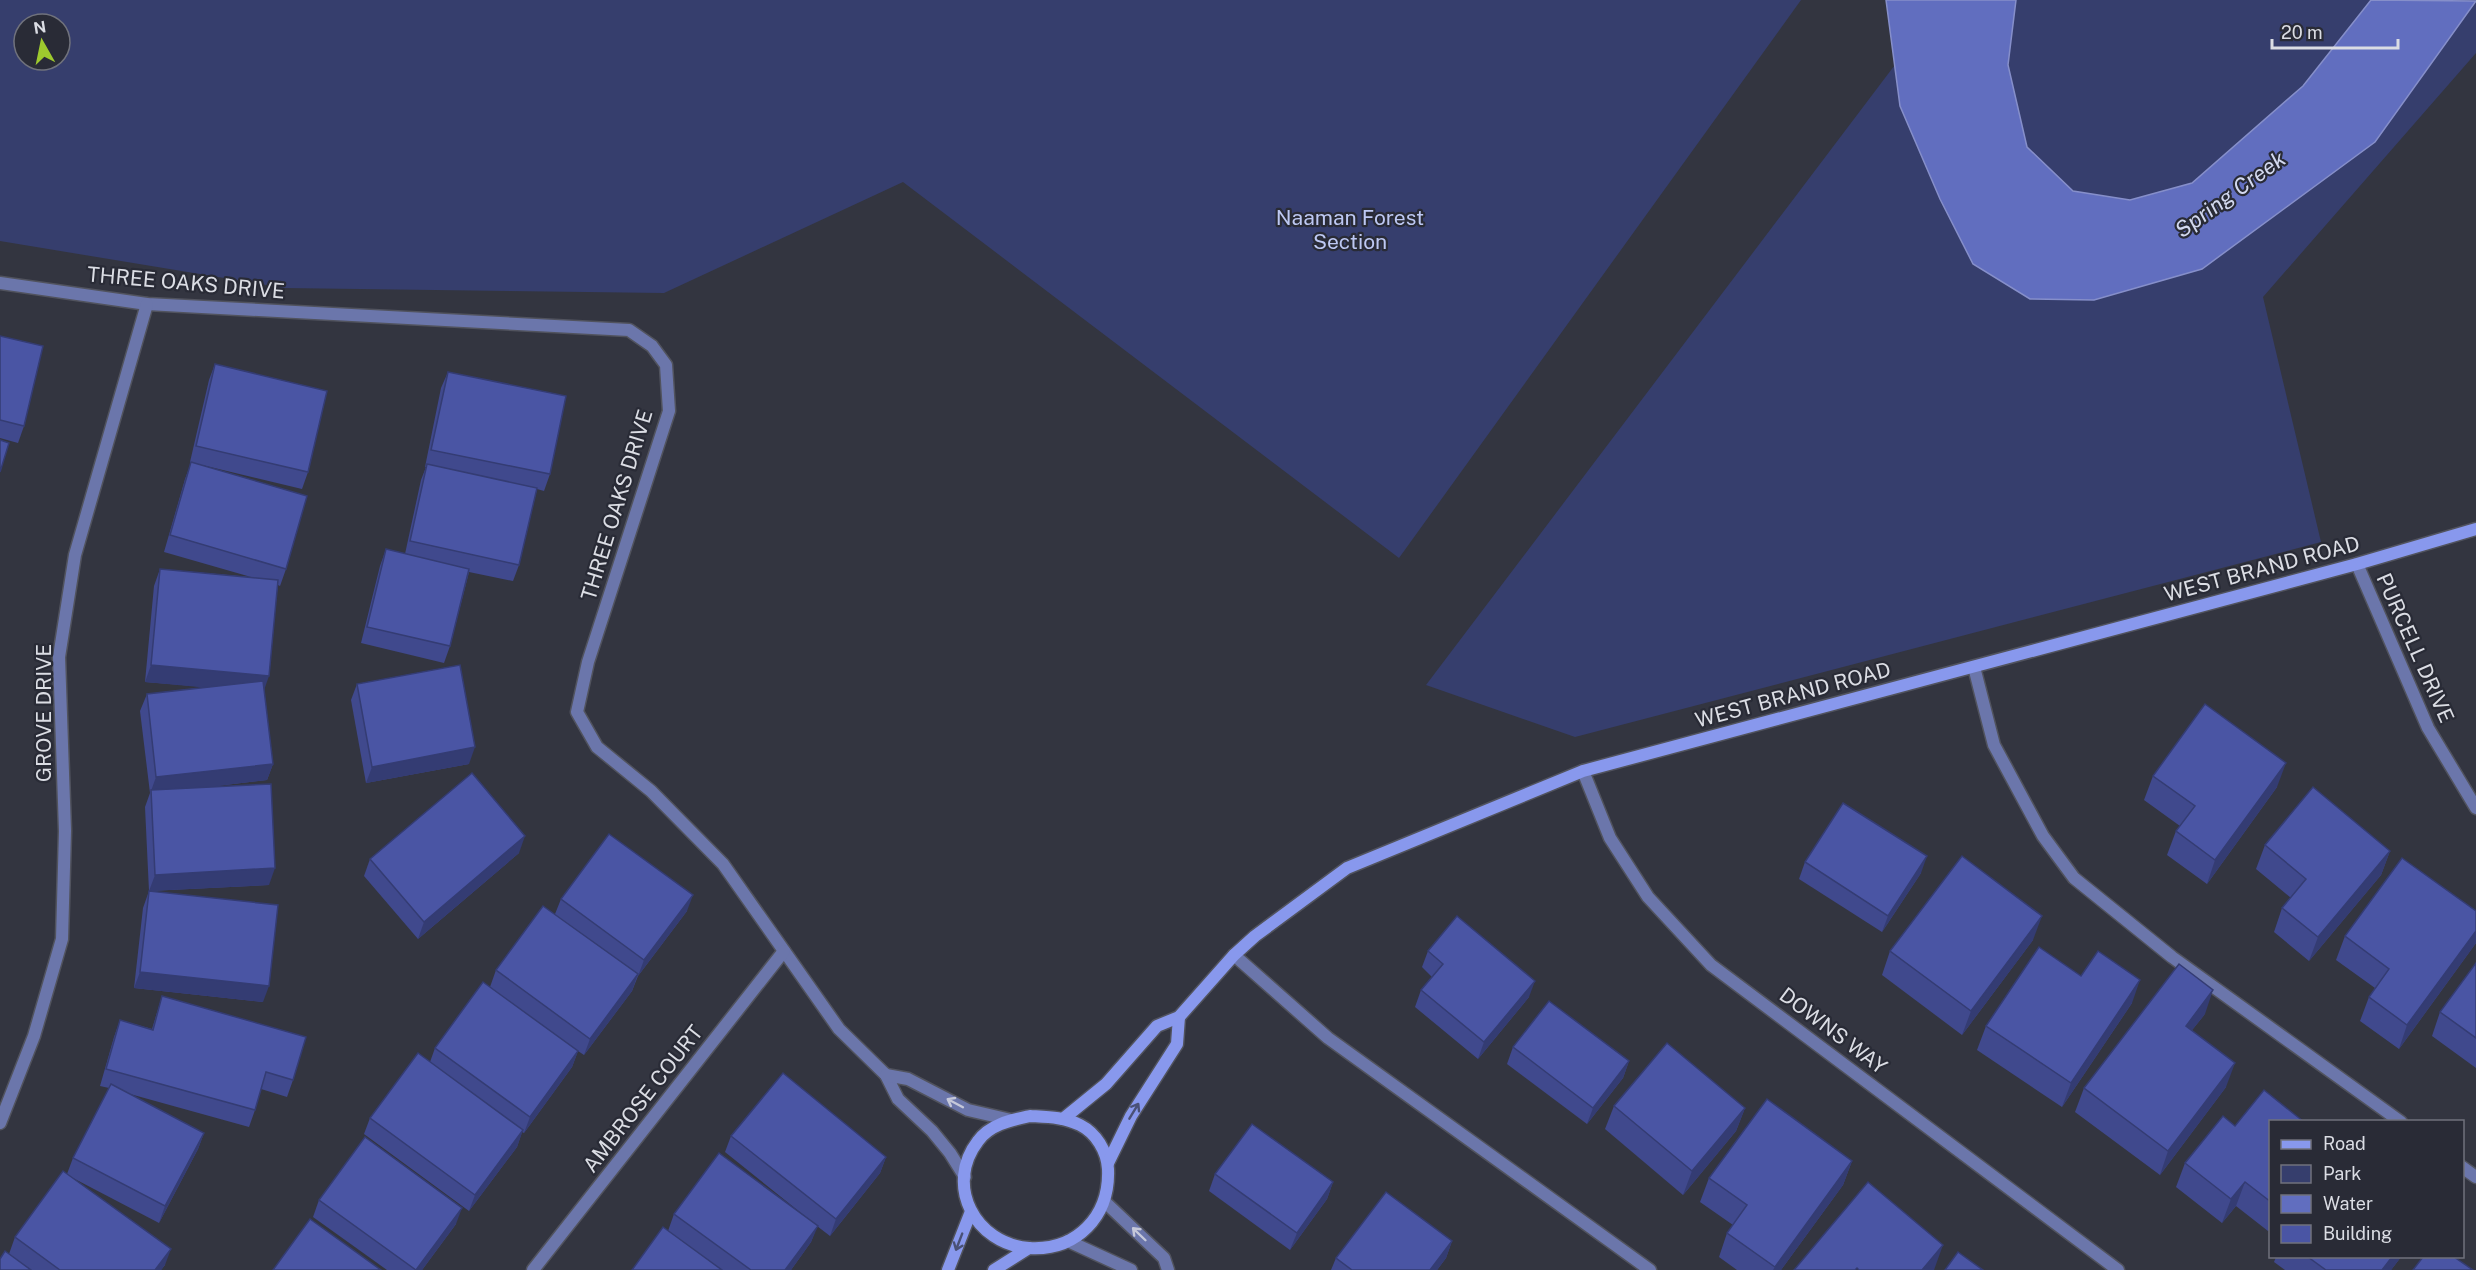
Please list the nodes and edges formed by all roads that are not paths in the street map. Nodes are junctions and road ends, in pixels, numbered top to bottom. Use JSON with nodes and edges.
{"nodes":[{"id":1,"x":0,"y":283,"type":"edge"},
{"id":2,"x":147,"y":304,"type":"junction"},
{"id":3,"x":2476,"y":529,"type":"edge"},
{"id":4,"x":2357,"y":564,"type":"junction"},
{"id":5,"x":1974,"y":667,"type":"junction"},
{"id":6,"x":1583,"y":771,"type":"junction"},
{"id":7,"x":2476,"y":808,"type":"edge"},
{"id":8,"x":784,"y":951,"type":"junction"},
{"id":9,"x":1234,"y":955,"type":"junction"},
{"id":10,"x":1179,"y":1017,"type":"junction"},
{"id":11,"x":886,"y":1075,"type":"junction"},
{"id":12,"x":1063,"y":1119,"type":"junction"},
{"id":13,"x":1011,"y":1120,"type":"junction"},
{"id":14,"x":2398,"y":1120,"type":"edge"},
{"id":15,"x":0,"y":1123,"type":"edge"},
{"id":16,"x":1108,"y":1163,"type":"junction"},
{"id":17,"x":2464,"y":1168,"type":"edge"},
{"id":18,"x":965,"y":1177,"type":"junction"},
{"id":19,"x":2476,"y":1177,"type":"edge"},
{"id":20,"x":1105,"y":1202,"type":"junction"},
{"id":21,"x":970,"y":1214,"type":"junction"},
{"id":22,"x":1068,"y":1241,"type":"junction"},
{"id":23,"x":1029,"y":1248,"type":"junction"},
{"id":24,"x":533,"y":1270,"type":"edge"},
{"id":25,"x":948,"y":1270,"type":"edge"},
{"id":26,"x":994,"y":1270,"type":"edge"},
{"id":27,"x":1131,"y":1270,"type":"edge"},
{"id":28,"x":1168,"y":1270,"type":"edge"},
{"id":29,"x":1650,"y":1270,"type":"edge"},
{"id":30,"x":2118,"y":1270,"type":"edge"}],
"edges":[{"from":1,"to":2,"type":"street","name":"THREE OAKS DRIVE"},
{"from":2,"to":8,"type":"street","name":"THREE OAKS DRIVE"},
{"from":2,"to":15,"type":"street","name":"GROVE DRIVE"},
{"from":3,"to":4,"type":"street","name":"WEST BRAND ROAD"},
{"from":4,"to":5,"type":"street","name":"WEST BRAND ROAD"},
{"from":4,"to":7,"type":"street","name":"PURCELL DRIVE"},
{"from":5,"to":6,"type":"street","name":"WEST BRAND ROAD"},
{"from":5,"to":14,"type":"street"},
{"from":6,"to":9,"type":"street","name":"WEST BRAND ROAD"},
{"from":6,"to":30,"type":"street","name":"DOWNS WAY"},
{"from":8,"to":11,"type":"street","name":"THREE OAKS DRIVE"},
{"from":8,"to":24,"type":"street","name":"AMBROSE COURT"},
{"from":9,"to":10,"type":"street","name":"WEST BRAND ROAD"},
{"from":9,"to":29,"type":"street"},
{"from":10,"to":12,"type":"street","name":"WEST BRAND ROAD"},
{"from":16,"to":10,"type":"street","one_way":true},
{"from":13,"to":11,"type":"street","name":"THREE OAKS DRIVE","one_way":true},
{"from":11,"to":18,"type":"street","name":"THREE OAKS DRIVE"},
{"from":12,"to":13,"type":"street"},
{"from":12,"to":16,"type":"street"},
{"from":13,"to":18,"type":"street"},
{"from":16,"to":20,"type":"street"},
{"from":17,"to":19,"type":"street"},
{"from":18,"to":21,"type":"street"},
{"from":20,"to":22,"type":"street"},
{"from":28,"to":20,"type":"street","one_way":true},
{"from":21,"to":23,"type":"street"},
{"from":21,"to":25,"type":"street","one_way":true},
{"from":22,"to":23,"type":"street"},
{"from":22,"to":27,"type":"street"},
{"from":23,"to":26,"type":"street"}]}
